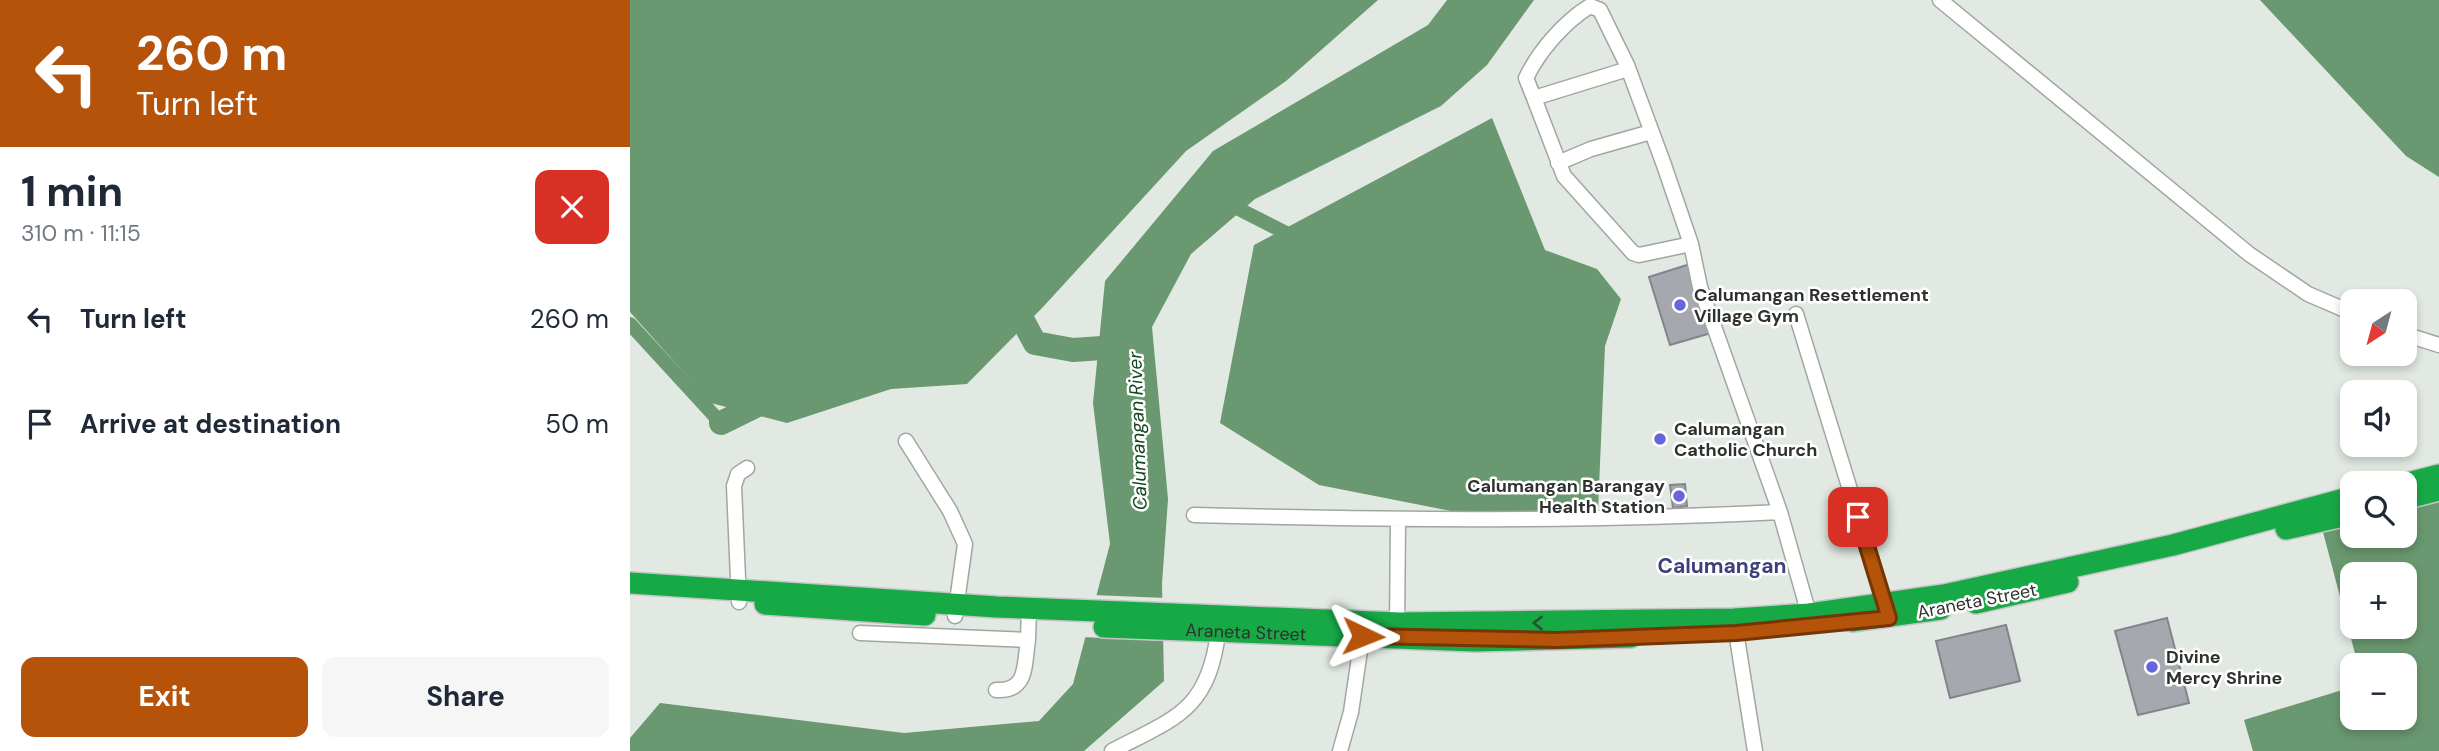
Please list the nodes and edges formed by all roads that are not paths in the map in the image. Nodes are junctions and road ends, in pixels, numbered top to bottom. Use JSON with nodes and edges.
{"nodes":[{"id":1,"x":1941,"y":0,"type":"edge"},
{"id":2,"x":1628,"y":69,"type":"junction"},
{"id":3,"x":1534,"y":98,"type":"junction"},
{"id":4,"x":1650,"y":132,"type":"junction"},
{"id":5,"x":1558,"y":163,"type":"junction"},
{"id":6,"x":1690,"y":244,"type":"junction"},
{"id":7,"x":2340,"y":308,"type":"edge"},
{"id":8,"x":1796,"y":314,"type":"dead end"},
{"id":9,"x":2417,"y":338,"type":"edge"},
{"id":10,"x":2439,"y":345,"type":"edge"},
{"id":11,"x":906,"y":440,"type":"dead end"},
{"id":12,"x":747,"y":468,"type":"dead end"},
{"id":13,"x":2439,"y":475,"type":"edge"},
{"id":14,"x":2417,"y":481,"type":"edge"},
{"id":15,"x":2439,"y":490,"type":"edge"},
{"id":16,"x":2417,"y":496,"type":"edge"},
{"id":17,"x":2340,"y":500,"type":"edge"},
{"id":18,"x":1780,"y":512,"type":"junction"},
{"id":19,"x":1194,"y":515,"type":"dead end"},
{"id":20,"x":2340,"y":517,"type":"edge"},
{"id":21,"x":1398,"y":520,"type":"junction"},
{"id":22,"x":630,"y":583,"type":"edge"},
{"id":23,"x":630,"y":596,"type":"edge"},
{"id":24,"x":738,"y":596,"type":"junction"},
{"id":25,"x":956,"y":609,"type":"junction"},
{"id":26,"x":1887,"y":610,"type":"junction"},
{"id":27,"x":1810,"y":619,"type":"junction"},
{"id":28,"x":1029,"y":623,"type":"junction"},
{"id":29,"x":1175,"y":623,"type":"junction"},
{"id":30,"x":1363,"y":629,"type":"junction"},
{"id":31,"x":1397,"y":631,"type":"junction"},
{"id":32,"x":860,"y":633,"type":"dead end"},
{"id":33,"x":1218,"y":633,"type":"junction"},
{"id":34,"x":1736,"y":635,"type":"junction"},
{"id":35,"x":996,"y":690,"type":"dead end"},
{"id":36,"x":1112,"y":751,"type":"edge"},
{"id":37,"x":1340,"y":751,"type":"edge"},
{"id":38,"x":1755,"y":751,"type":"edge"}],
"edges":[{"from":1,"to":7,"type":"street"},
{"from":2,"to":3,"type":"street"},
{"from":2,"to":3,"type":"street"},
{"from":2,"to":4,"type":"street"},
{"from":3,"to":5,"type":"street"},
{"from":4,"to":5,"type":"street"},
{"from":4,"to":6,"type":"street"},
{"from":5,"to":6,"type":"street"},
{"from":6,"to":18,"type":"street"},
{"from":8,"to":26,"type":"street"},
{"from":9,"to":10,"type":"street"},
{"from":11,"to":25,"type":"street"},
{"from":12,"to":24,"type":"street"},
{"from":13,"to":14,"type":"highway"},
{"from":15,"to":16,"type":"highway"},
{"from":17,"to":26,"type":"highway"},
{"from":18,"to":21,"type":"street"},
{"from":18,"to":27,"type":"street"},
{"from":19,"to":21,"type":"street"},
{"from":20,"to":26,"type":"highway","name":"Araneta Street"},
{"from":21,"to":31,"type":"street"},
{"from":22,"to":24,"type":"highway"},
{"from":23,"to":24,"type":"highway","name":"Araneta Street"},
{"from":24,"to":25,"type":"highway","name":"Araneta Street"},
{"from":25,"to":28,"type":"highway","name":"Araneta Street"},
{"from":26,"to":27,"type":"highway"},
{"from":27,"to":34,"type":"highway"},
{"from":28,"to":29,"type":"highway","name":"Araneta Street"},
{"from":28,"to":32,"type":"street"},
{"from":28,"to":35,"type":"street"},
{"from":29,"to":30,"type":"highway"},
{"from":29,"to":33,"type":"highway","name":"Araneta Street"},
{"from":30,"to":31,"type":"highway"},
{"from":30,"to":33,"type":"highway","name":"Araneta Street"},
{"from":30,"to":37,"type":"street"},
{"from":31,"to":34,"type":"highway"},
{"from":33,"to":36,"type":"street"},
{"from":34,"to":38,"type":"street"}]}
